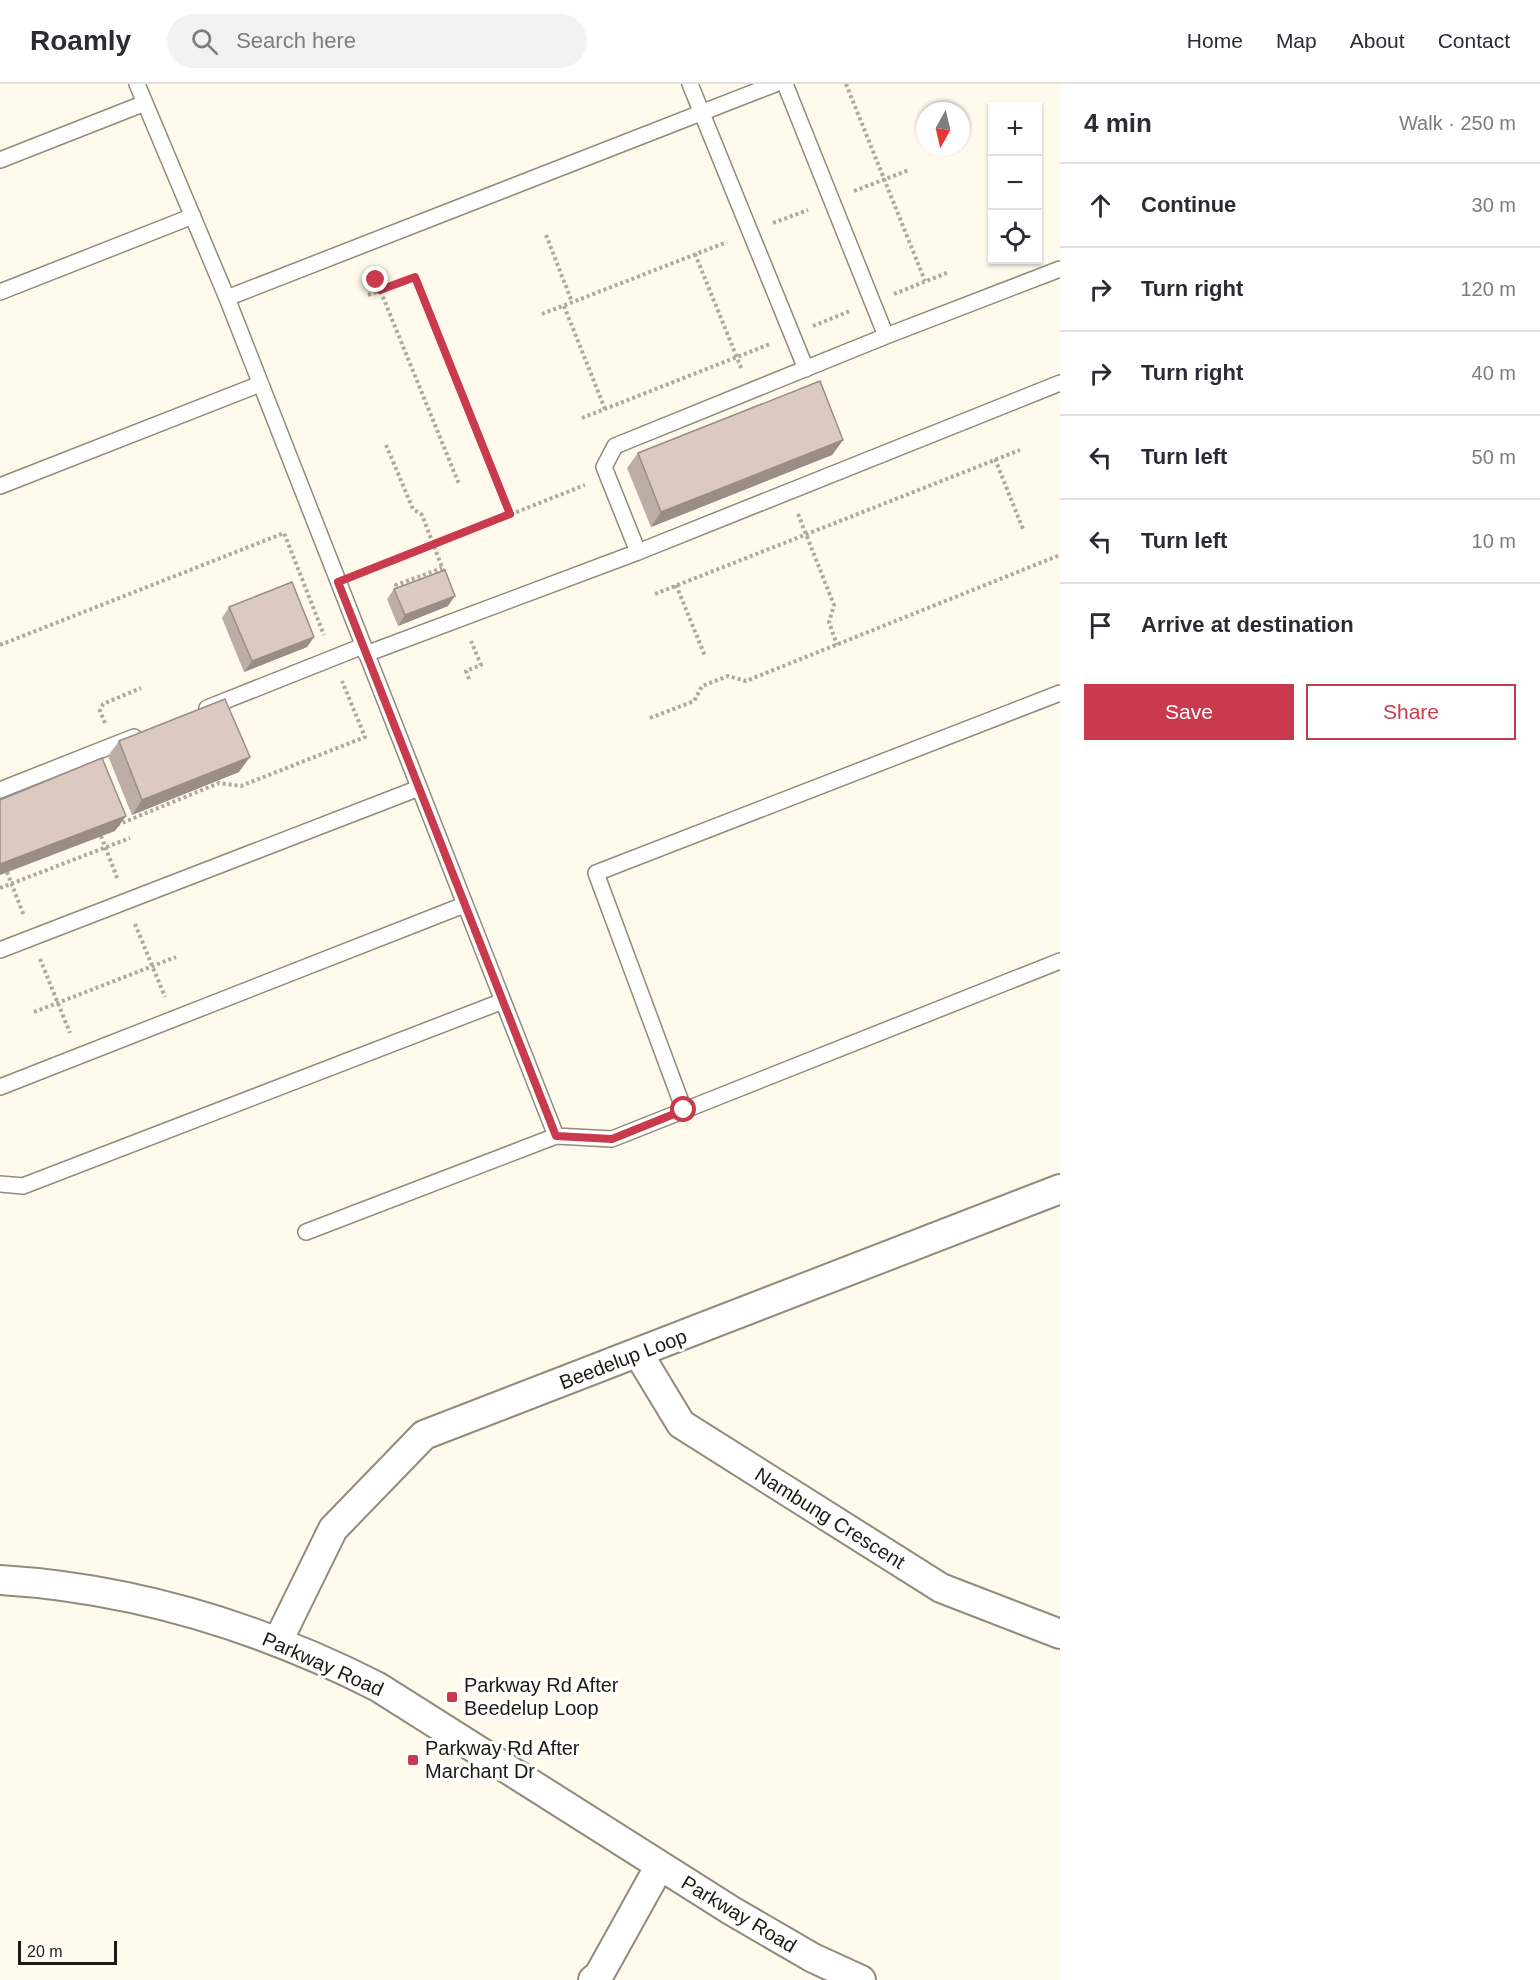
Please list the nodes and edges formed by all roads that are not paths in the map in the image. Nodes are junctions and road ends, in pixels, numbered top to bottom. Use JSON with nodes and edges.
{"nodes":[{"id":1,"x":137,"y":84,"type":"edge"},
{"id":2,"x":690,"y":84,"type":"edge"},
{"id":3,"x":775,"y":84,"type":"edge"},
{"id":4,"x":784,"y":84,"type":"edge"},
{"id":5,"x":145,"y":103,"type":"junction"},
{"id":6,"x":701,"y":112,"type":"junction"},
{"id":7,"x":0,"y":160,"type":"edge"},
{"id":8,"x":193,"y":216,"type":"junction"},
{"id":9,"x":1060,"y":269,"type":"edge"},
{"id":10,"x":0,"y":292,"type":"edge"},
{"id":11,"x":227,"y":298,"type":"junction"},
{"id":12,"x":886,"y":336,"type":"junction"},
{"id":13,"x":806,"y":369,"type":"junction"},
{"id":14,"x":1060,"y":383,"type":"edge"},
{"id":15,"x":260,"y":384,"type":"junction"},
{"id":16,"x":0,"y":486,"type":"edge"},
{"id":17,"x":639,"y":552,"type":"junction"},
{"id":18,"x":365,"y":650,"type":"junction"},
{"id":19,"x":1060,"y":693,"type":"edge"},
{"id":20,"x":189,"y":715,"type":"edge"},
{"id":21,"x":144,"y":733,"type":"edge"},
{"id":22,"x":419,"y":788,"type":"junction"},
{"id":23,"x":0,"y":790,"type":"edge"},
{"id":24,"x":464,"y":905,"type":"junction"},
{"id":25,"x":0,"y":950,"type":"edge"},
{"id":26,"x":1060,"y":961,"type":"edge"},
{"id":27,"x":502,"y":1001,"type":"junction"},
{"id":28,"x":0,"y":1087,"type":"edge"},
{"id":29,"x":684,"y":1110,"type":"junction"},
{"id":30,"x":556,"y":1136,"type":"junction"},
{"id":31,"x":0,"y":1184,"type":"edge"},
{"id":32,"x":1060,"y":1189,"type":"edge"},
{"id":33,"x":306,"y":1232,"type":"dead end"},
{"id":34,"x":638,"y":1353,"type":"junction"},
{"id":35,"x":0,"y":1580,"type":"edge"},
{"id":36,"x":1060,"y":1634,"type":"edge"},
{"id":37,"x":278,"y":1641,"type":"junction"},
{"id":38,"x":659,"y":1867,"type":"junction"},
{"id":39,"x":593,"y":1980,"type":"edge"},
{"id":40,"x":861,"y":1980,"type":"edge"}],
"edges":[{"from":1,"to":5,"type":"lane"},
{"from":2,"to":6,"type":"lane"},
{"from":3,"to":6,"type":"lane"},
{"from":4,"to":12,"type":"lane"},
{"from":5,"to":7,"type":"lane"},
{"from":5,"to":8,"type":"lane"},
{"from":6,"to":11,"type":"lane"},
{"from":6,"to":13,"type":"lane"},
{"from":8,"to":10,"type":"lane"},
{"from":8,"to":11,"type":"lane"},
{"from":9,"to":12,"type":"lane"},
{"from":11,"to":15,"type":"lane"},
{"from":12,"to":13,"type":"lane"},
{"from":13,"to":17,"type":"lane"},
{"from":14,"to":17,"type":"lane"},
{"from":15,"to":16,"type":"lane"},
{"from":15,"to":18,"type":"lane"},
{"from":17,"to":18,"type":"lane"},
{"from":18,"to":20,"type":"lane"},
{"from":18,"to":22,"type":"lane"},
{"from":19,"to":29,"type":"lane"},
{"from":21,"to":23,"type":"lane"},
{"from":22,"to":24,"type":"lane"},
{"from":22,"to":25,"type":"lane"},
{"from":24,"to":27,"type":"lane"},
{"from":24,"to":28,"type":"lane"},
{"from":26,"to":29,"type":"lane"},
{"from":27,"to":30,"type":"lane"},
{"from":27,"to":31,"type":"lane"},
{"from":29,"to":30,"type":"lane"},
{"from":30,"to":33,"type":"lane"},
{"from":32,"to":34,"type":"street","name":"Beedelup Loop"},
{"from":34,"to":36,"type":"street","name":"Nambung Crescent"},
{"from":34,"to":37,"type":"street","name":"Beedelup Loop"},
{"from":35,"to":37,"type":"street","name":"Parkway Road"},
{"from":37,"to":38,"type":"street","name":"Parkway Road"},
{"from":38,"to":39,"type":"street"},
{"from":38,"to":40,"type":"street","name":"Parkway Road"}]}
